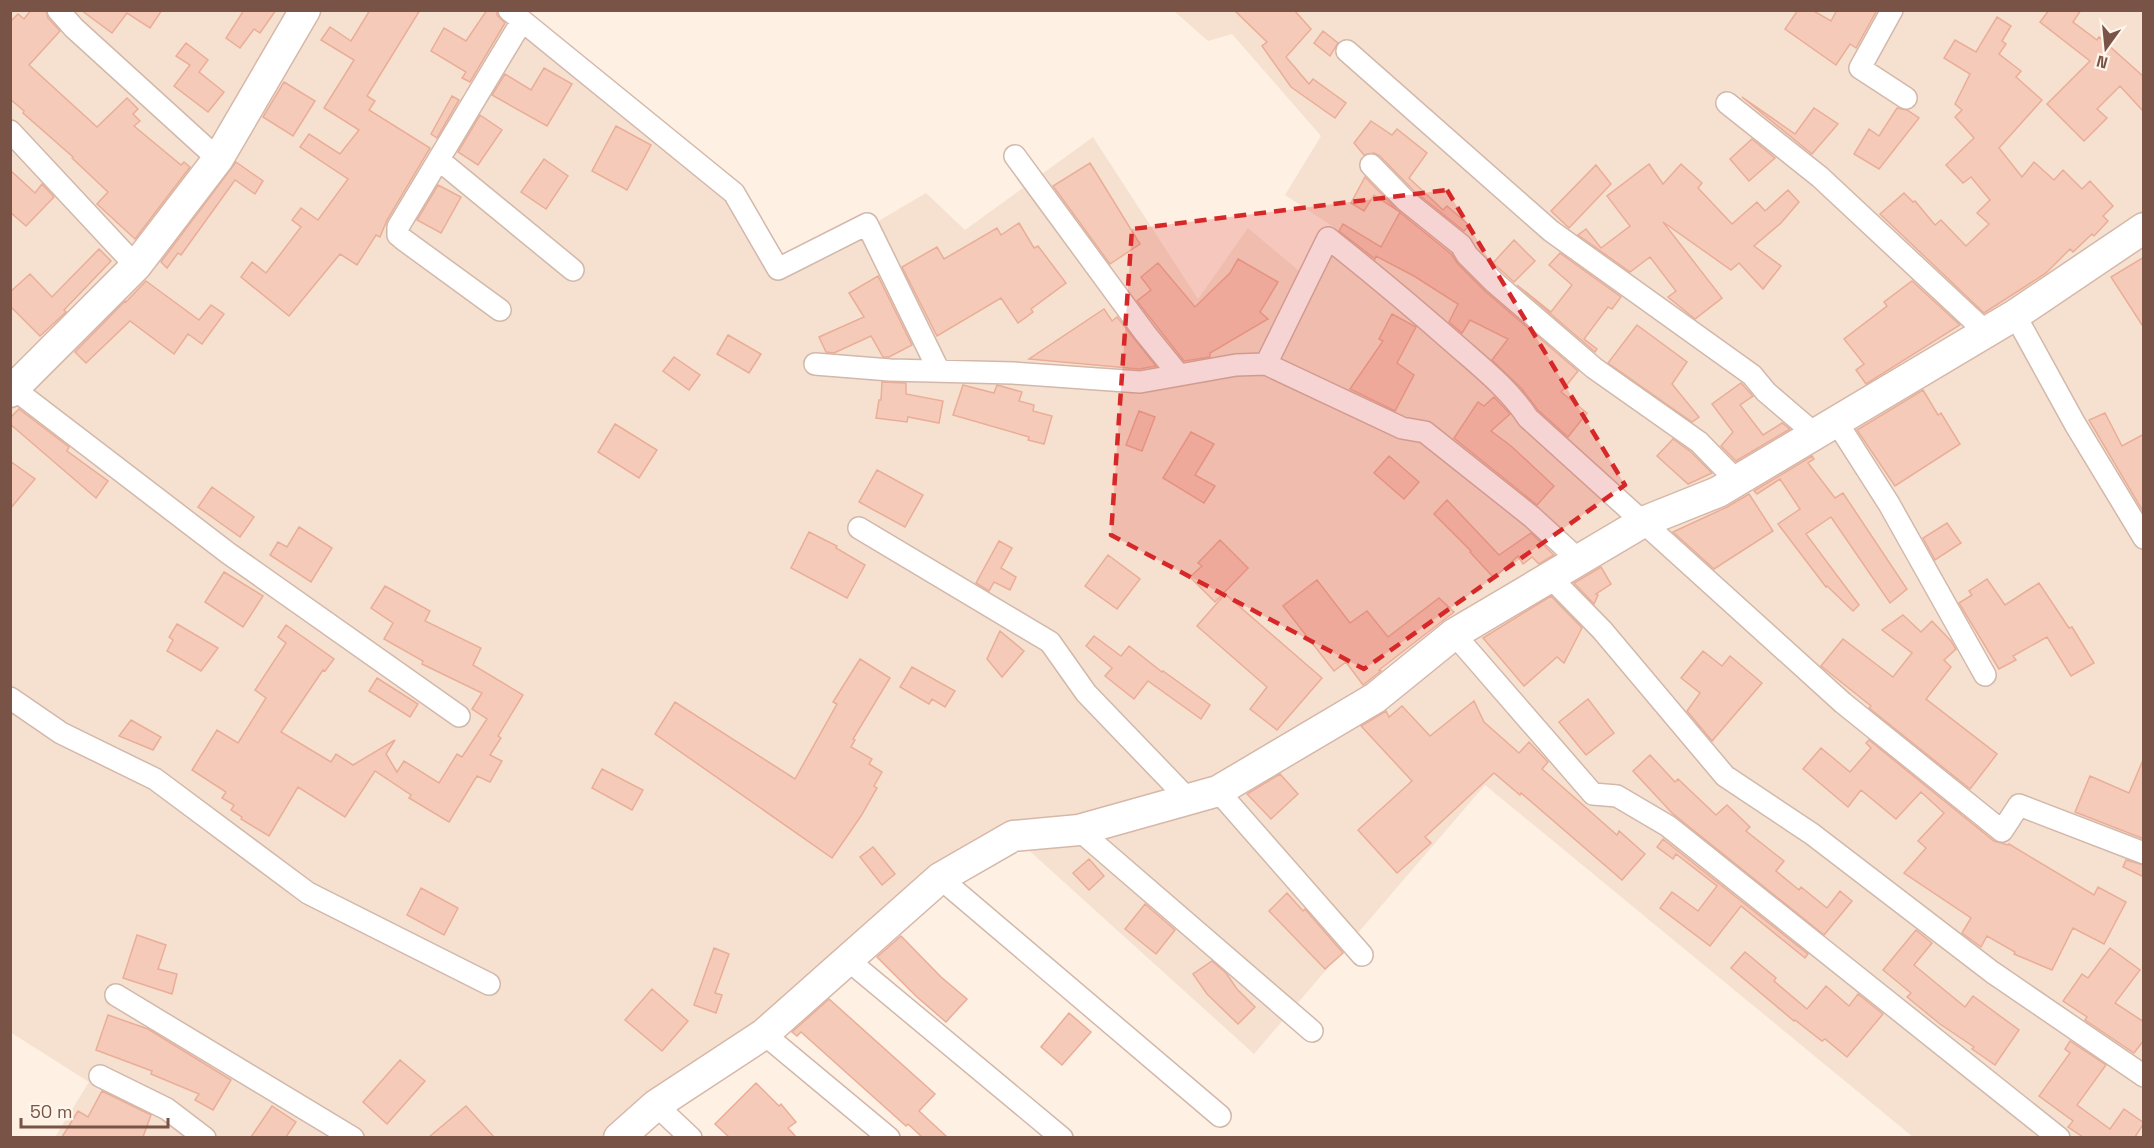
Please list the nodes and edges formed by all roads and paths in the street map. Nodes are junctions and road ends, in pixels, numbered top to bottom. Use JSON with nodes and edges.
{"nodes":[{"id":1,"x":58,"y":10,"type":"edge"},
{"id":2,"x":305,"y":10,"type":"edge"},
{"id":3,"x":1892,"y":10,"type":"edge"},
{"id":4,"x":515,"y":16,"type":"edge"},
{"id":5,"x":1347,"y":51,"type":"dead end"},
{"id":6,"x":1906,"y":98,"type":"dead end"},
{"id":7,"x":1728,"y":103,"type":"dead end"},
{"id":8,"x":10,"y":131,"type":"edge"},
{"id":9,"x":1015,"y":156,"type":"dead end"},
{"id":10,"x":218,"y":159,"type":"junction"},
{"id":11,"x":439,"y":160,"type":"junction"},
{"id":12,"x":1371,"y":165,"type":"dead end"},
{"id":13,"x":2144,"y":228,"type":"edge"},
{"id":14,"x":136,"y":266,"type":"junction"},
{"id":15,"x":573,"y":270,"type":"dead end"},
{"id":16,"x":500,"y":310,"type":"dead end"},
{"id":17,"x":2015,"y":315,"type":"junction"},
{"id":18,"x":1986,"y":332,"type":"junction"},
{"id":19,"x":815,"y":364,"type":"dead end"},
{"id":20,"x":1266,"y":364,"type":"junction"},
{"id":21,"x":939,"y":371,"type":"junction"},
{"id":22,"x":1179,"y":375,"type":"junction"},
{"id":23,"x":12,"y":391,"type":"edge"},
{"id":24,"x":1825,"y":428,"type":"junction"},
{"id":25,"x":1737,"y":481,"type":"junction"},
{"id":26,"x":1644,"y":522,"type":"junction"},
{"id":27,"x":860,"y":528,"type":"dead end"},
{"id":28,"x":2144,"y":538,"type":"edge"},
{"id":29,"x":1579,"y":560,"type":"junction"},
{"id":30,"x":1550,"y":578,"type":"junction"},
{"id":31,"x":1454,"y":634,"type":"junction"},
{"id":32,"x":1985,"y":675,"type":"dead end"},
{"id":33,"x":10,"y":698,"type":"edge"},
{"id":34,"x":459,"y":716,"type":"dead end"},
{"id":35,"x":1218,"y":791,"type":"junction"},
{"id":36,"x":1188,"y":799,"type":"junction"},
{"id":37,"x":1078,"y":830,"type":"junction"},
{"id":38,"x":2144,"y":853,"type":"edge"},
{"id":39,"x":940,"y":878,"type":"junction"},
{"id":40,"x":1362,"y":955,"type":"dead end"},
{"id":41,"x":848,"y":960,"type":"junction"},
{"id":42,"x":489,"y":984,"type":"dead end"},
{"id":43,"x":116,"y":995,"type":"dead end"},
{"id":44,"x":1312,"y":1031,"type":"dead end"},
{"id":45,"x":764,"y":1034,"type":"junction"},
{"id":46,"x":100,"y":1076,"type":"dead end"},
{"id":47,"x":2144,"y":1076,"type":"edge"},
{"id":48,"x":656,"y":1105,"type":"junction"},
{"id":49,"x":1220,"y":1116,"type":"dead end"},
{"id":50,"x":205,"y":1137,"type":"edge"},
{"id":51,"x":354,"y":1137,"type":"edge"},
{"id":52,"x":619,"y":1137,"type":"edge"},
{"id":53,"x":691,"y":1137,"type":"edge"},
{"id":54,"x":889,"y":1137,"type":"edge"},
{"id":55,"x":1062,"y":1137,"type":"edge"},
{"id":56,"x":2059,"y":1137,"type":"edge"}],
"edges":[{"from":1,"to":10,"type":"street"},
{"from":2,"to":10,"type":"street"},
{"from":3,"to":6,"type":"street"},
{"from":4,"to":11,"type":"street"},
{"from":4,"to":21,"type":"street"},
{"from":5,"to":24,"type":"street"},
{"from":7,"to":18,"type":"street"},
{"from":8,"to":14,"type":"street"},
{"from":9,"to":22,"type":"street"},
{"from":10,"to":14,"type":"street"},
{"from":11,"to":15,"type":"street"},
{"from":11,"to":16,"type":"street"},
{"from":12,"to":25,"type":"street"},
{"from":13,"to":17,"type":"street"},
{"from":14,"to":23,"type":"street"},
{"from":17,"to":18,"type":"street"},
{"from":17,"to":28,"type":"street"},
{"from":18,"to":24,"type":"street"},
{"from":19,"to":21,"type":"street"},
{"from":20,"to":22,"type":"street"},
{"from":20,"to":26,"type":"street"},
{"from":20,"to":29,"type":"street"},
{"from":21,"to":22,"type":"street"},
{"from":23,"to":34,"type":"street"},
{"from":24,"to":25,"type":"street"},
{"from":24,"to":32,"type":"street"},
{"from":25,"to":26,"type":"street"},
{"from":26,"to":29,"type":"street"},
{"from":26,"to":38,"type":"street"},
{"from":27,"to":36,"type":"street"},
{"from":29,"to":30,"type":"street"},
{"from":30,"to":31,"type":"street"},
{"from":30,"to":47,"type":"street"},
{"from":31,"to":35,"type":"street"},
{"from":31,"to":56,"type":"street"},
{"from":33,"to":42,"type":"street"},
{"from":35,"to":36,"type":"street"},
{"from":35,"to":40,"type":"street"},
{"from":36,"to":37,"type":"street"},
{"from":37,"to":39,"type":"street"},
{"from":37,"to":44,"type":"street"},
{"from":39,"to":41,"type":"street"},
{"from":39,"to":49,"type":"street"},
{"from":41,"to":45,"type":"street"},
{"from":41,"to":55,"type":"street"},
{"from":43,"to":51,"type":"street"},
{"from":45,"to":48,"type":"street"},
{"from":45,"to":54,"type":"street"},
{"from":46,"to":50,"type":"street"},
{"from":48,"to":52,"type":"street"},
{"from":48,"to":53,"type":"street"}]}
